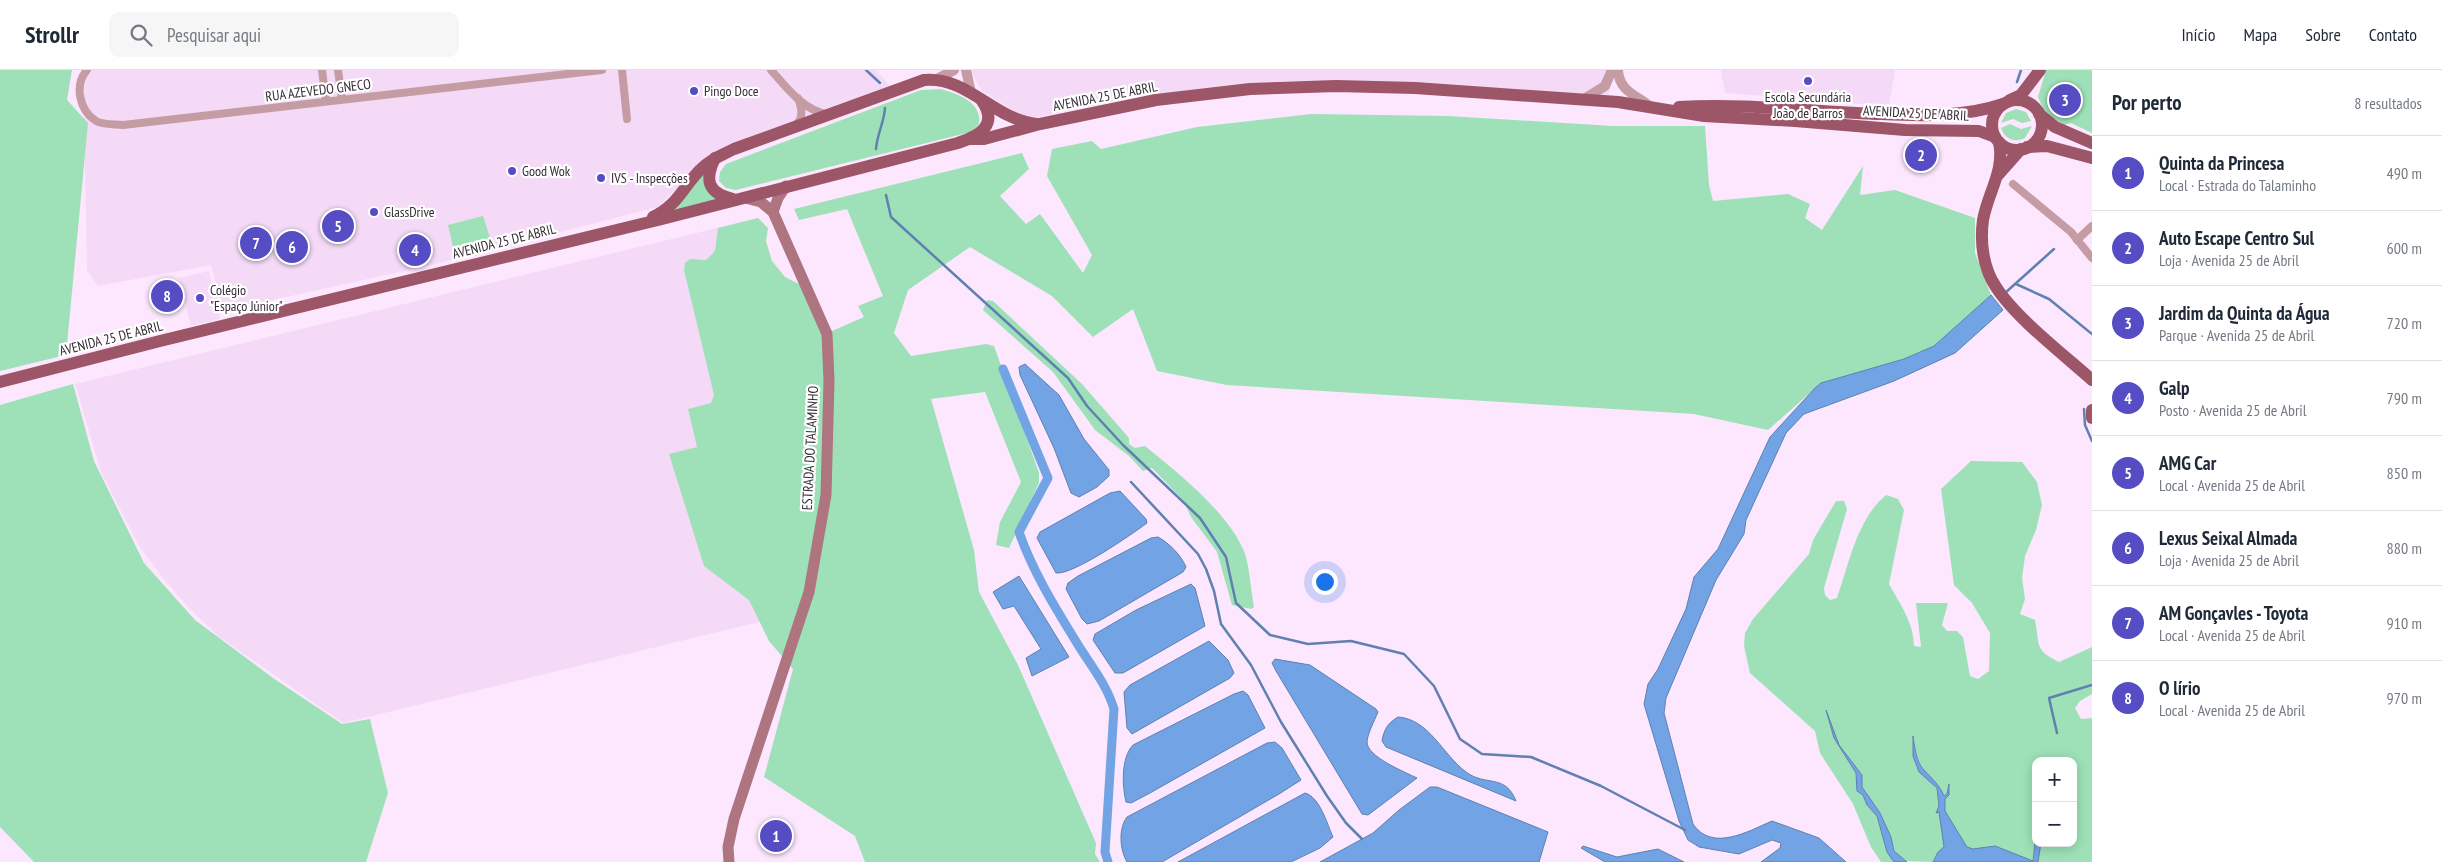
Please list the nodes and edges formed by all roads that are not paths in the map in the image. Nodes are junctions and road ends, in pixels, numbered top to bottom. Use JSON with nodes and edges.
{"nodes":[{"id":1,"x":87,"y":70,"type":"edge"},
{"id":2,"x":322,"y":70,"type":"edge"},
{"id":3,"x":338,"y":70,"type":"edge"},
{"id":4,"x":602,"y":70,"type":"edge"},
{"id":5,"x":622,"y":70,"type":"edge"},
{"id":6,"x":771,"y":70,"type":"edge"},
{"id":7,"x":954,"y":70,"type":"edge"},
{"id":8,"x":966,"y":70,"type":"edge"},
{"id":9,"x":1612,"y":70,"type":"edge"},
{"id":10,"x":1618,"y":70,"type":"edge"},
{"id":11,"x":2040,"y":70,"type":"edge"},
{"id":12,"x":937,"y":79,"type":"junction"},
{"id":13,"x":976,"y":97,"type":"junction"},
{"id":14,"x":798,"y":98,"type":"junction"},
{"id":15,"x":342,"y":99,"type":"junction"},
{"id":16,"x":1584,"y":100,"type":"junction"},
{"id":17,"x":326,"y":101,"type":"junction"},
{"id":18,"x":2005,"y":103,"type":"junction"},
{"id":19,"x":1654,"y":109,"type":"junction"},
{"id":20,"x":2038,"y":112,"type":"junction"},
{"id":21,"x":828,"y":115,"type":"junction"},
{"id":22,"x":627,"y":120,"type":"dead end"},
{"id":23,"x":1040,"y":124,"type":"junction"},
{"id":24,"x":793,"y":127,"type":"junction"},
{"id":25,"x":970,"y":139,"type":"junction"},
{"id":26,"x":1997,"y":140,"type":"junction"},
{"id":27,"x":2092,"y":143,"type":"edge"},
{"id":28,"x":2024,"y":148,"type":"junction"},
{"id":29,"x":716,"y":158,"type":"junction"},
{"id":30,"x":2092,"y":158,"type":"edge"},
{"id":31,"x":1998,"y":176,"type":"junction"},
{"id":32,"x":2013,"y":184,"type":"dead end"},
{"id":33,"x":786,"y":186,"type":"junction"},
{"id":34,"x":738,"y":198,"type":"junction"},
{"id":35,"x":773,"y":212,"type":"junction"},
{"id":36,"x":637,"y":224,"type":"junction"},
{"id":37,"x":2092,"y":226,"type":"edge"},
{"id":38,"x":2076,"y":240,"type":"junction"},
{"id":39,"x":2092,"y":258,"type":"edge"},
{"id":40,"x":2092,"y":380,"type":"edge"},
{"id":41,"x":0,"y":382,"type":"edge"},
{"id":42,"x":2092,"y":410,"type":"edge"},
{"id":43,"x":2092,"y":418,"type":"edge"},
{"id":44,"x":728,"y":862,"type":"edge"}],
"edges":[{"from":1,"to":17,"type":"street","name":"RUA AZEVEDO GNECO"},
{"from":2,"to":17,"type":"street"},
{"from":3,"to":15,"type":"street"},
{"from":4,"to":15,"type":"street","name":"RUA AZEVEDO GNECO"},
{"from":5,"to":22,"type":"street"},
{"from":6,"to":14,"type":"street"},
{"from":7,"to":12,"type":"street"},
{"from":8,"to":13,"type":"street"},
{"from":9,"to":16,"type":"street"},
{"from":10,"to":19,"type":"street"},
{"from":11,"to":18,"type":"main road"},
{"from":11,"to":20,"type":"main road"},
{"from":12,"to":13,"type":"main road","name":"AVENIDA 25 DE ABRIL"},
{"from":12,"to":21,"type":"main road","name":"AVENIDA 25 DE ABRIL"},
{"from":13,"to":23,"type":"main road","name":"AVENIDA 25 DE ABRIL"},
{"from":13,"to":25,"type":"main road","name":"AVENIDA 25 DE ABRIL"},
{"from":14,"to":21,"type":"street"},
{"from":14,"to":24,"type":"street"},
{"from":15,"to":17,"type":"street","name":"RUA AZEVEDO GNECO"},
{"from":16,"to":19,"type":"main road","name":"AVENIDA 25 DE ABRIL"},
{"from":16,"to":23,"type":"main road","name":"AVENIDA 25 DE ABRIL"},
{"from":18,"to":19,"type":"main road","name":"AVENIDA 25 DE ABRIL"},
{"from":18,"to":20,"type":"main road"},
{"from":18,"to":26,"type":"main road"},
{"from":19,"to":26,"type":"main road","name":"AVENIDA 25 DE ABRIL"},
{"from":20,"to":27,"type":"main road"},
{"from":20,"to":28,"type":"main road"},
{"from":21,"to":24,"type":"main road","name":"AVENIDA 25 DE ABRIL"},
{"from":23,"to":25,"type":"main road","name":"AVENIDA 25 DE ABRIL"},
{"from":24,"to":29,"type":"main road","name":"AVENIDA 25 DE ABRIL"},
{"from":25,"to":33,"type":"main road","name":"AVENIDA 25 DE ABRIL"},
{"from":26,"to":28,"type":"main road"},
{"from":26,"to":31,"type":"main road"},
{"from":28,"to":30,"type":"main road"},
{"from":28,"to":31,"type":"main road"},
{"from":29,"to":34,"type":"main road"},
{"from":29,"to":36,"type":"main road","name":"AVENIDA 25 DE ABRIL"},
{"from":31,"to":40,"type":"main road"},
{"from":32,"to":38,"type":"street"},
{"from":33,"to":34,"type":"main road","name":"AVENIDA 25 DE ABRIL"},
{"from":33,"to":35,"type":"main road"},
{"from":34,"to":35,"type":"main road"},
{"from":34,"to":36,"type":"main road","name":"AVENIDA 25 DE ABRIL"},
{"from":35,"to":44,"type":"main road","name":"ESTRADA DO TALAMINHO"},
{"from":36,"to":41,"type":"main road","name":"AVENIDA 25 DE ABRIL"},
{"from":37,"to":38,"type":"street"},
{"from":38,"to":39,"type":"street"},
{"from":42,"to":43,"type":"main road"}]}
